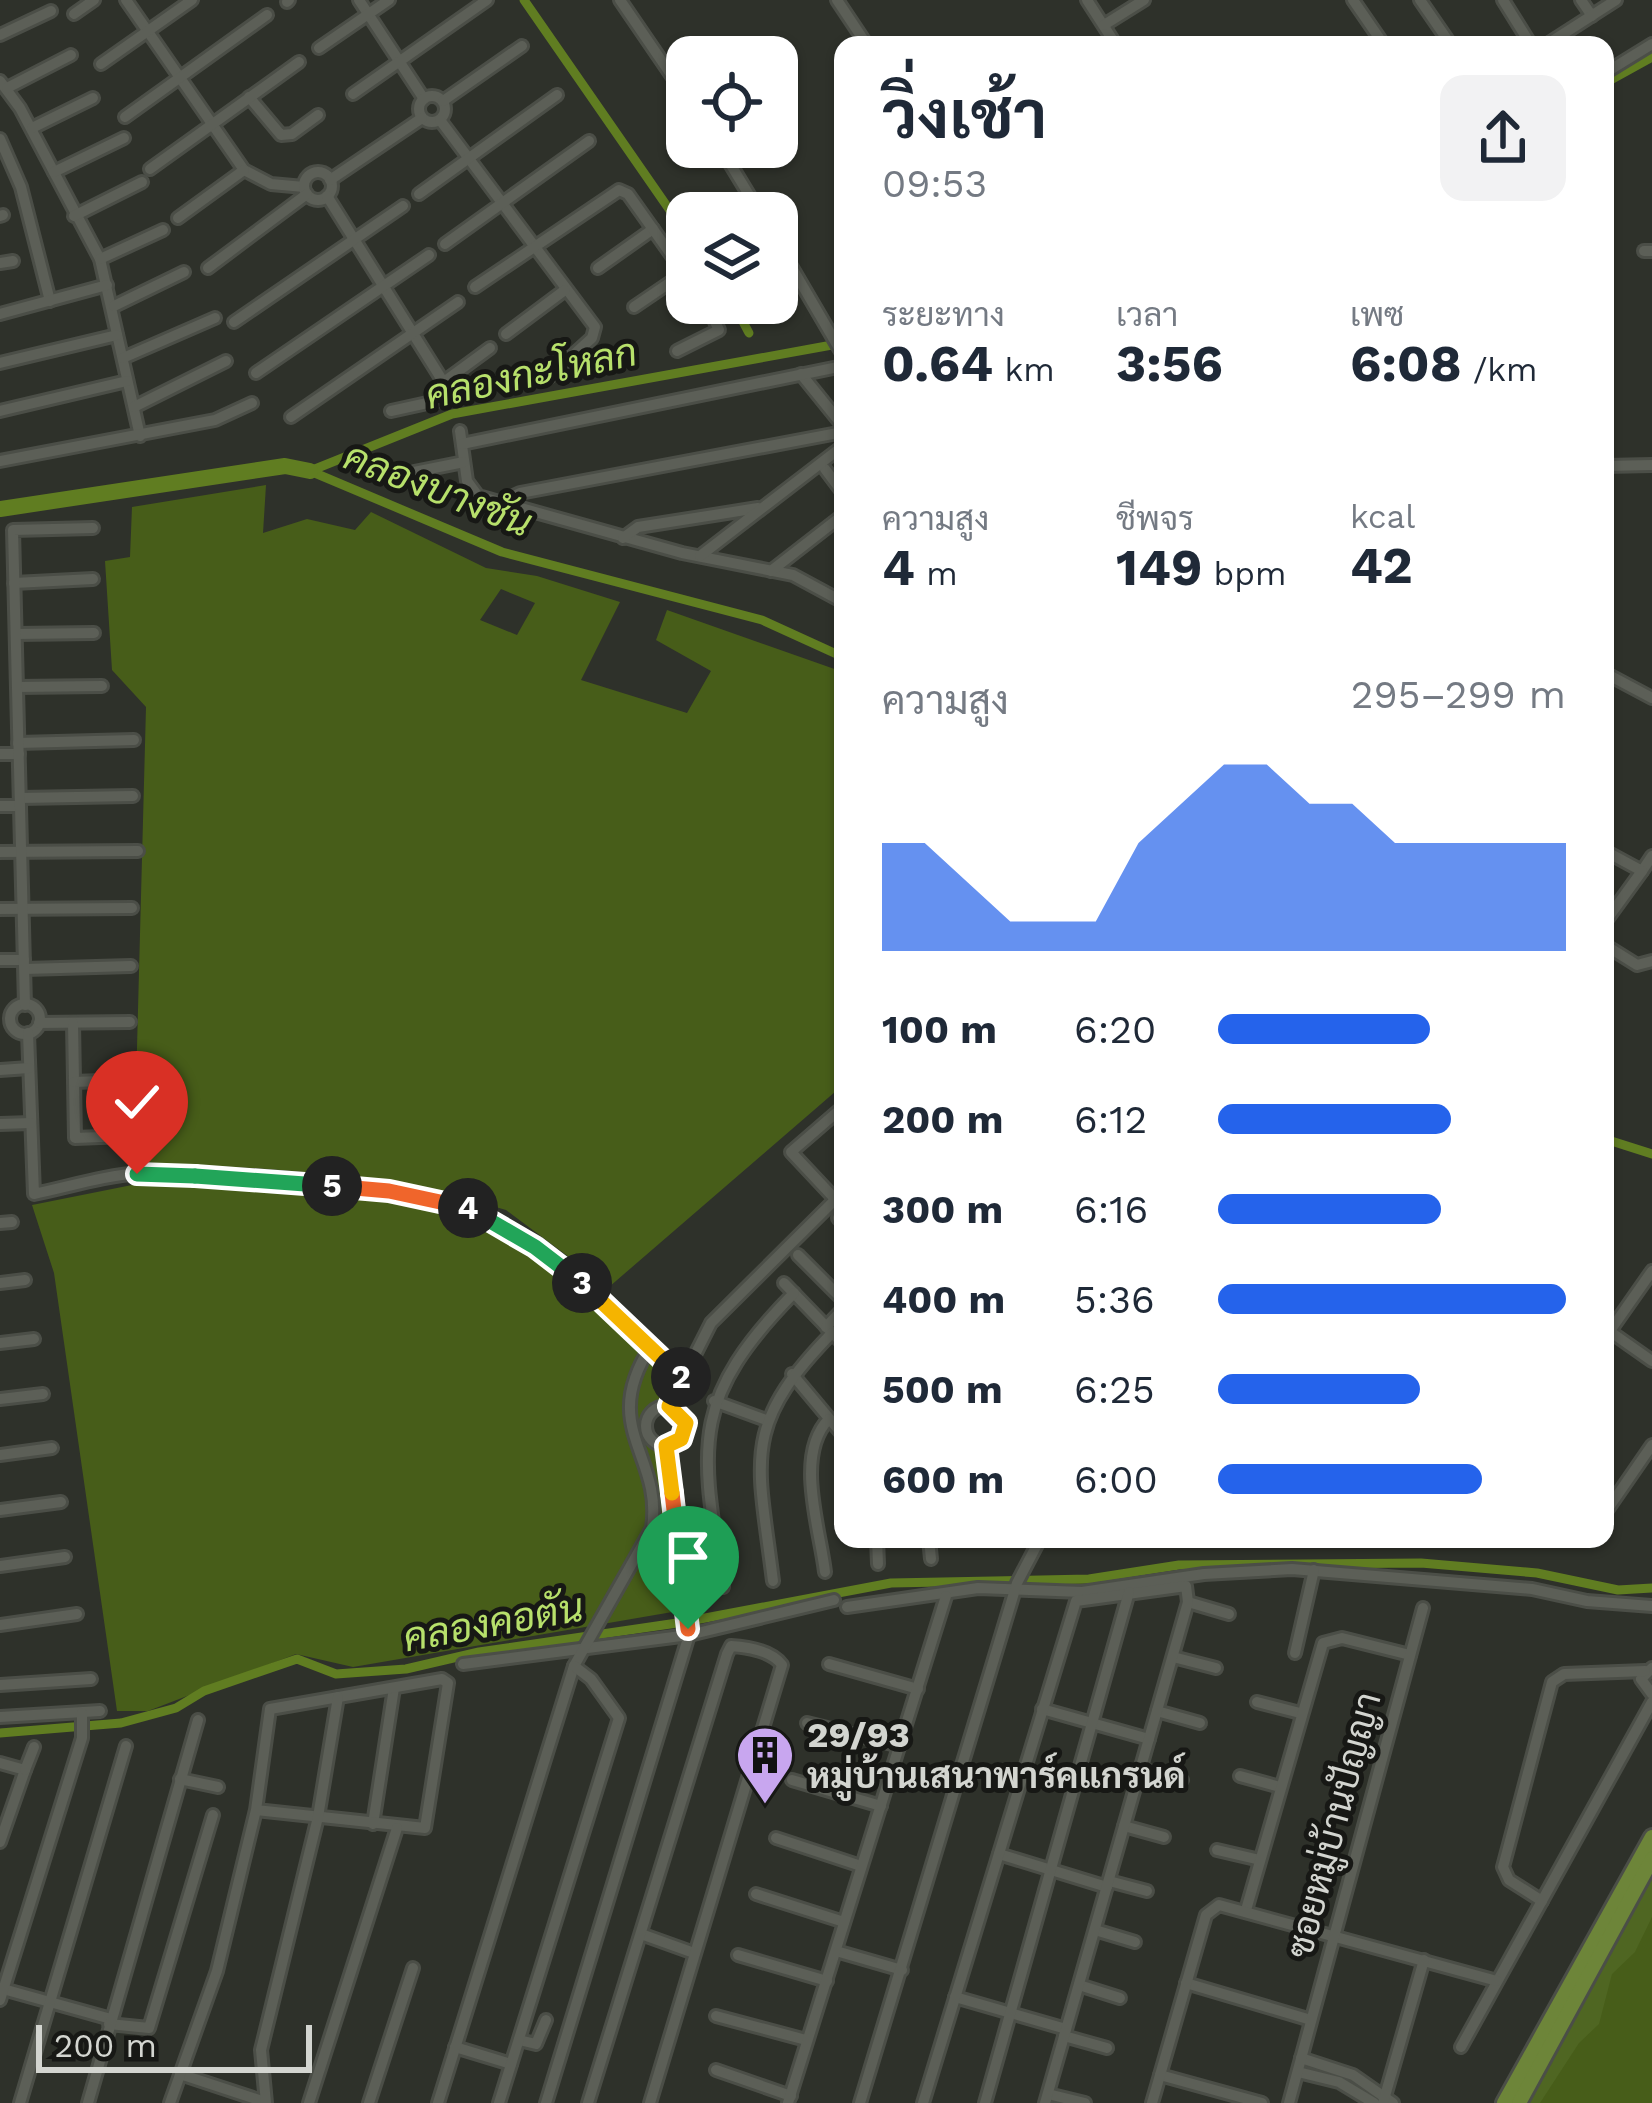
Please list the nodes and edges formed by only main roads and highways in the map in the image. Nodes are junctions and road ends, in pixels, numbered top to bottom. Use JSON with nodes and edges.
{"nodes":[{"id":1,"x":1652,"y":1837,"type":"edge"},
{"id":2,"x":1652,"y":1859,"type":"edge"},
{"id":3,"x":1504,"y":2103,"type":"edge"},
{"id":4,"x":1519,"y":2103,"type":"edge"}],
"edges":[{"from":1,"to":3,"type":"main road"},
{"from":2,"to":4,"type":"main road"}]}
